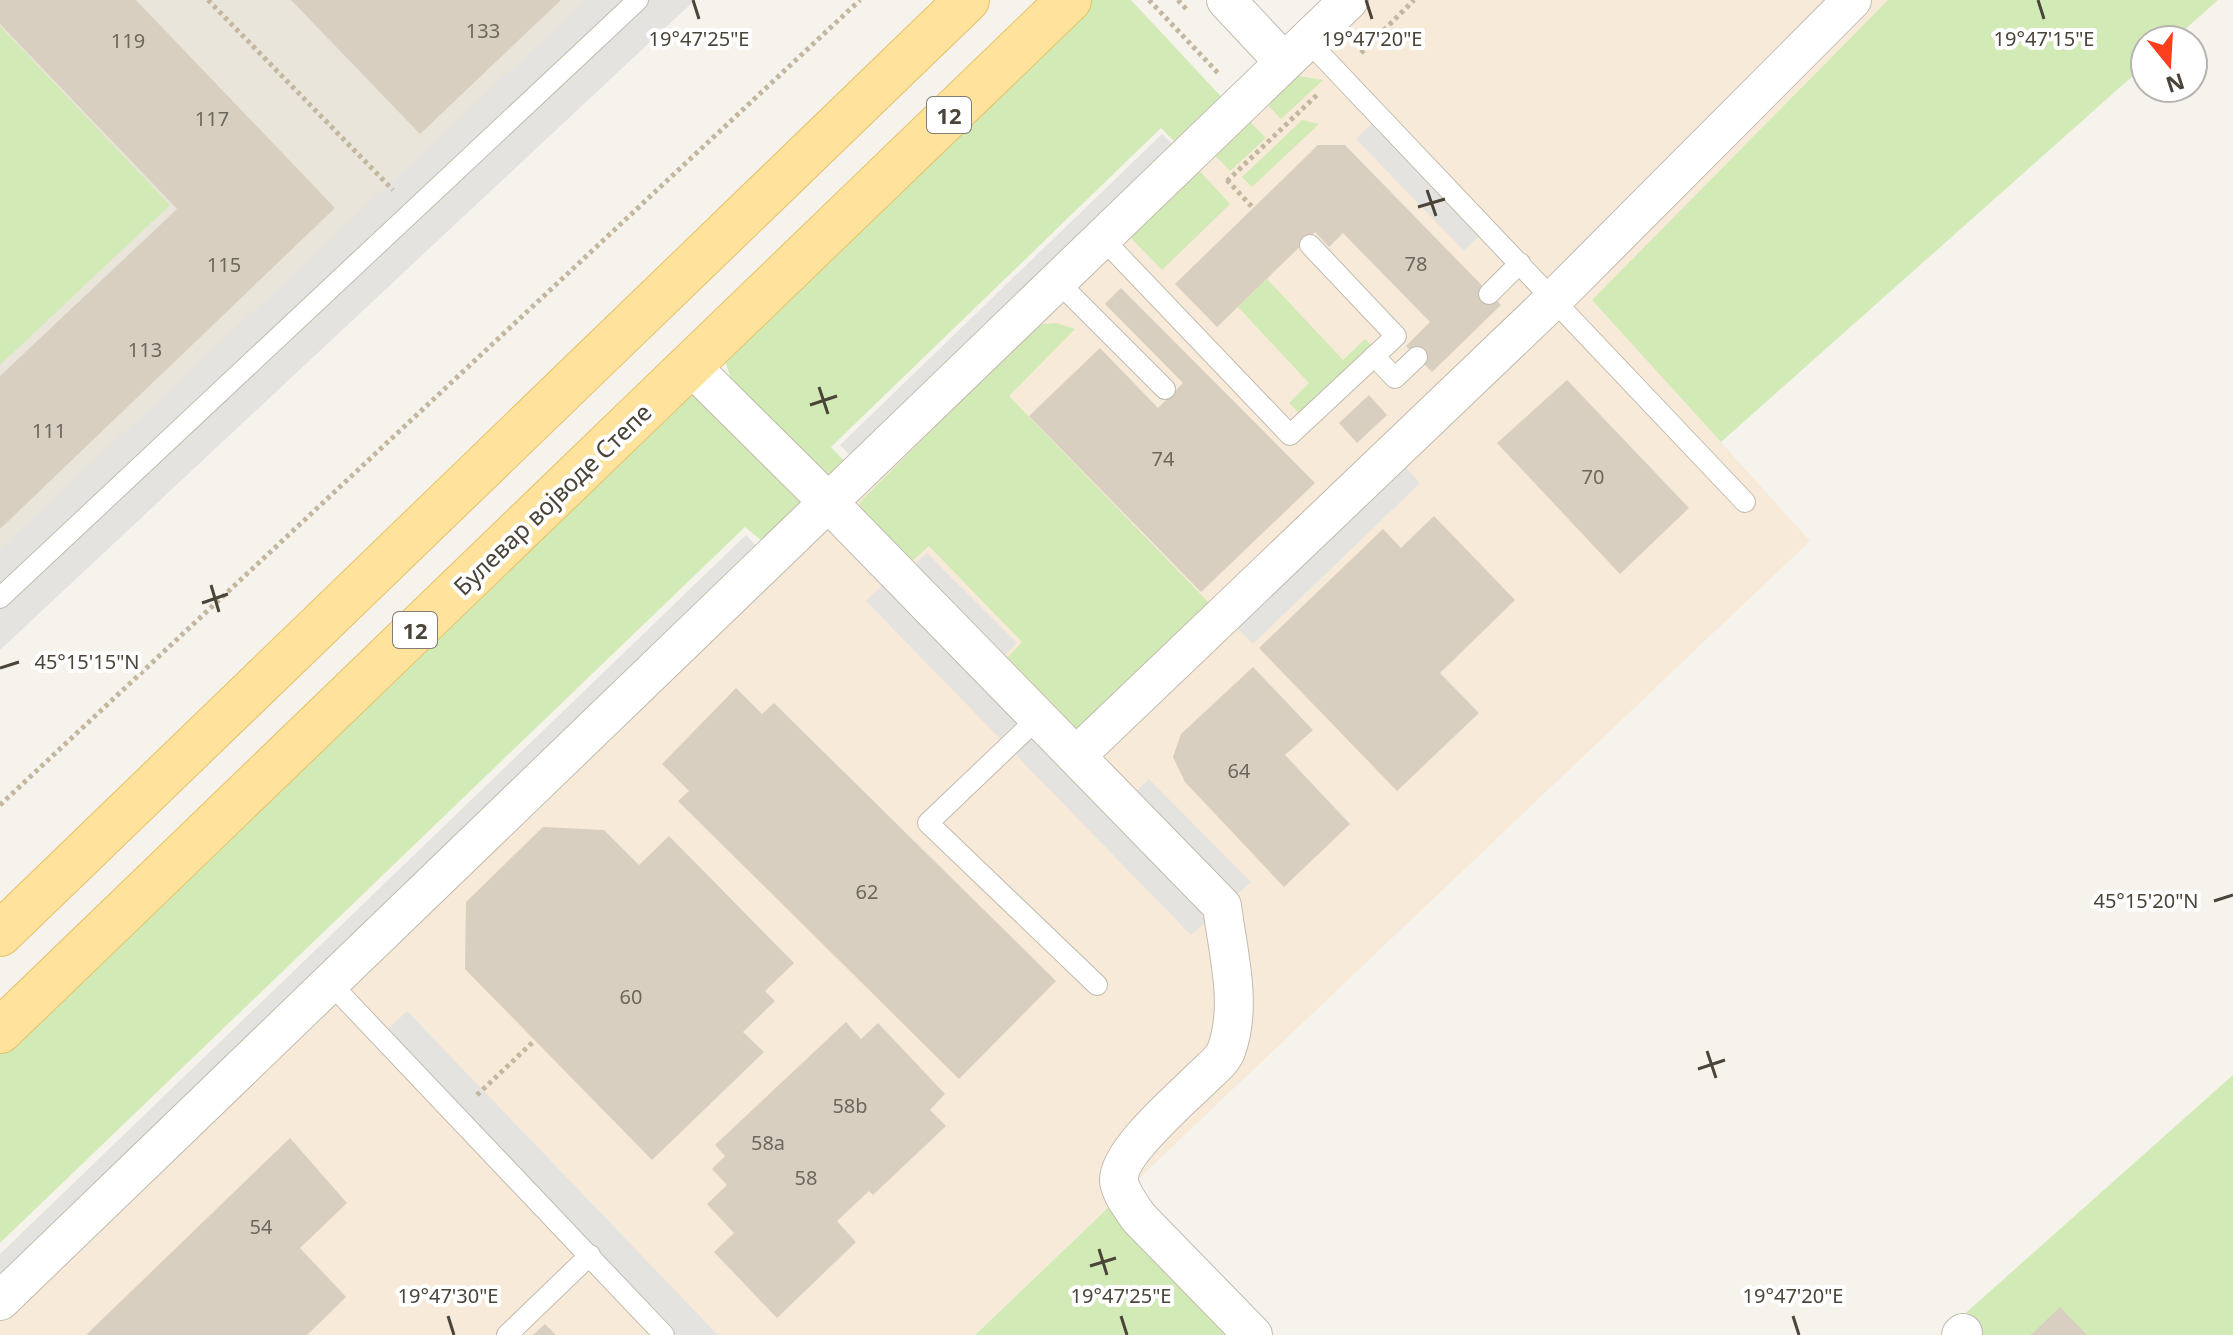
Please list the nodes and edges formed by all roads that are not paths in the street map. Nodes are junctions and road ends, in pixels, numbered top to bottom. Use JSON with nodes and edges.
{"nodes":[{"id":1,"x":638,"y":0,"type":"edge"},
{"id":2,"x":934,"y":0,"type":"edge"},
{"id":3,"x":967,"y":0,"type":"edge"},
{"id":4,"x":1069,"y":0,"type":"edge"},
{"id":5,"x":1226,"y":0,"type":"edge"},
{"id":6,"x":1852,"y":0,"type":"edge"},
{"id":7,"x":1317,"y":24,"type":"edge"},
{"id":8,"x":910,"y":55,"type":"junction"},
{"id":9,"x":1102,"y":238,"type":"junction"},
{"id":10,"x":1310,"y":245,"type":"dead end"},
{"id":11,"x":1520,"y":263,"type":"junction"},
{"id":12,"x":1057,"y":281,"type":"junction"},
{"id":13,"x":1489,"y":294,"type":"dead end"},
{"id":14,"x":1555,"y":298,"type":"junction"},
{"id":15,"x":1374,"y":356,"type":"junction"},
{"id":16,"x":1417,"y":357,"type":"dead end"},
{"id":17,"x":690,"y":365,"type":"junction"},
{"id":18,"x":1165,"y":389,"type":"dead end"},
{"id":19,"x":828,"y":502,"type":"junction"},
{"id":20,"x":1745,"y":502,"type":"dead end"},
{"id":21,"x":0,"y":598,"type":"edge"},
{"id":22,"x":1038,"y":718,"type":"junction"},
{"id":23,"x":1076,"y":756,"type":"junction"},
{"id":24,"x":0,"y":934,"type":"edge"},
{"id":25,"x":330,"y":983,"type":"junction"},
{"id":26,"x":1097,"y":985,"type":"dead end"},
{"id":27,"x":0,"y":1031,"type":"edge"},
{"id":28,"x":590,"y":1255,"type":"junction"},
{"id":29,"x":0,"y":1301,"type":"edge"},
{"id":30,"x":507,"y":1335,"type":"edge"},
{"id":31,"x":664,"y":1335,"type":"edge"},
{"id":32,"x":1253,"y":1335,"type":"edge"}],
"edges":[{"from":1,"to":21,"type":"lane"},
{"from":2,"to":8,"type":"main road"},
{"from":3,"to":8,"type":"main road"},
{"from":4,"to":17,"type":"main road","name":"Булевар војводе Степе","number":"12"},
{"from":5,"to":7,"type":"street"},
{"from":6,"to":14,"type":"street"},
{"from":7,"to":9,"type":"street"},
{"from":7,"to":11,"type":"lane"},
{"from":8,"to":24,"type":"main road"},
{"from":9,"to":12,"type":"street"},
{"from":9,"to":15,"type":"lane"},
{"from":10,"to":15,"type":"lane"},
{"from":11,"to":13,"type":"lane"},
{"from":11,"to":14,"type":"lane"},
{"from":12,"to":18,"type":"lane"},
{"from":12,"to":19,"type":"street"},
{"from":14,"to":20,"type":"lane"},
{"from":14,"to":23,"type":"street"},
{"from":15,"to":16,"type":"lane"},
{"from":17,"to":19,"type":"street"},
{"from":17,"to":27,"type":"main road","name":"Булевар војводе Степе","number":"12"},
{"from":19,"to":22,"type":"street"},
{"from":19,"to":25,"type":"street"},
{"from":22,"to":23,"type":"street"},
{"from":22,"to":26,"type":"lane"},
{"from":23,"to":32,"type":"street"},
{"from":25,"to":28,"type":"lane"},
{"from":25,"to":29,"type":"street"},
{"from":28,"to":30,"type":"lane"},
{"from":28,"to":31,"type":"lane"}]}
